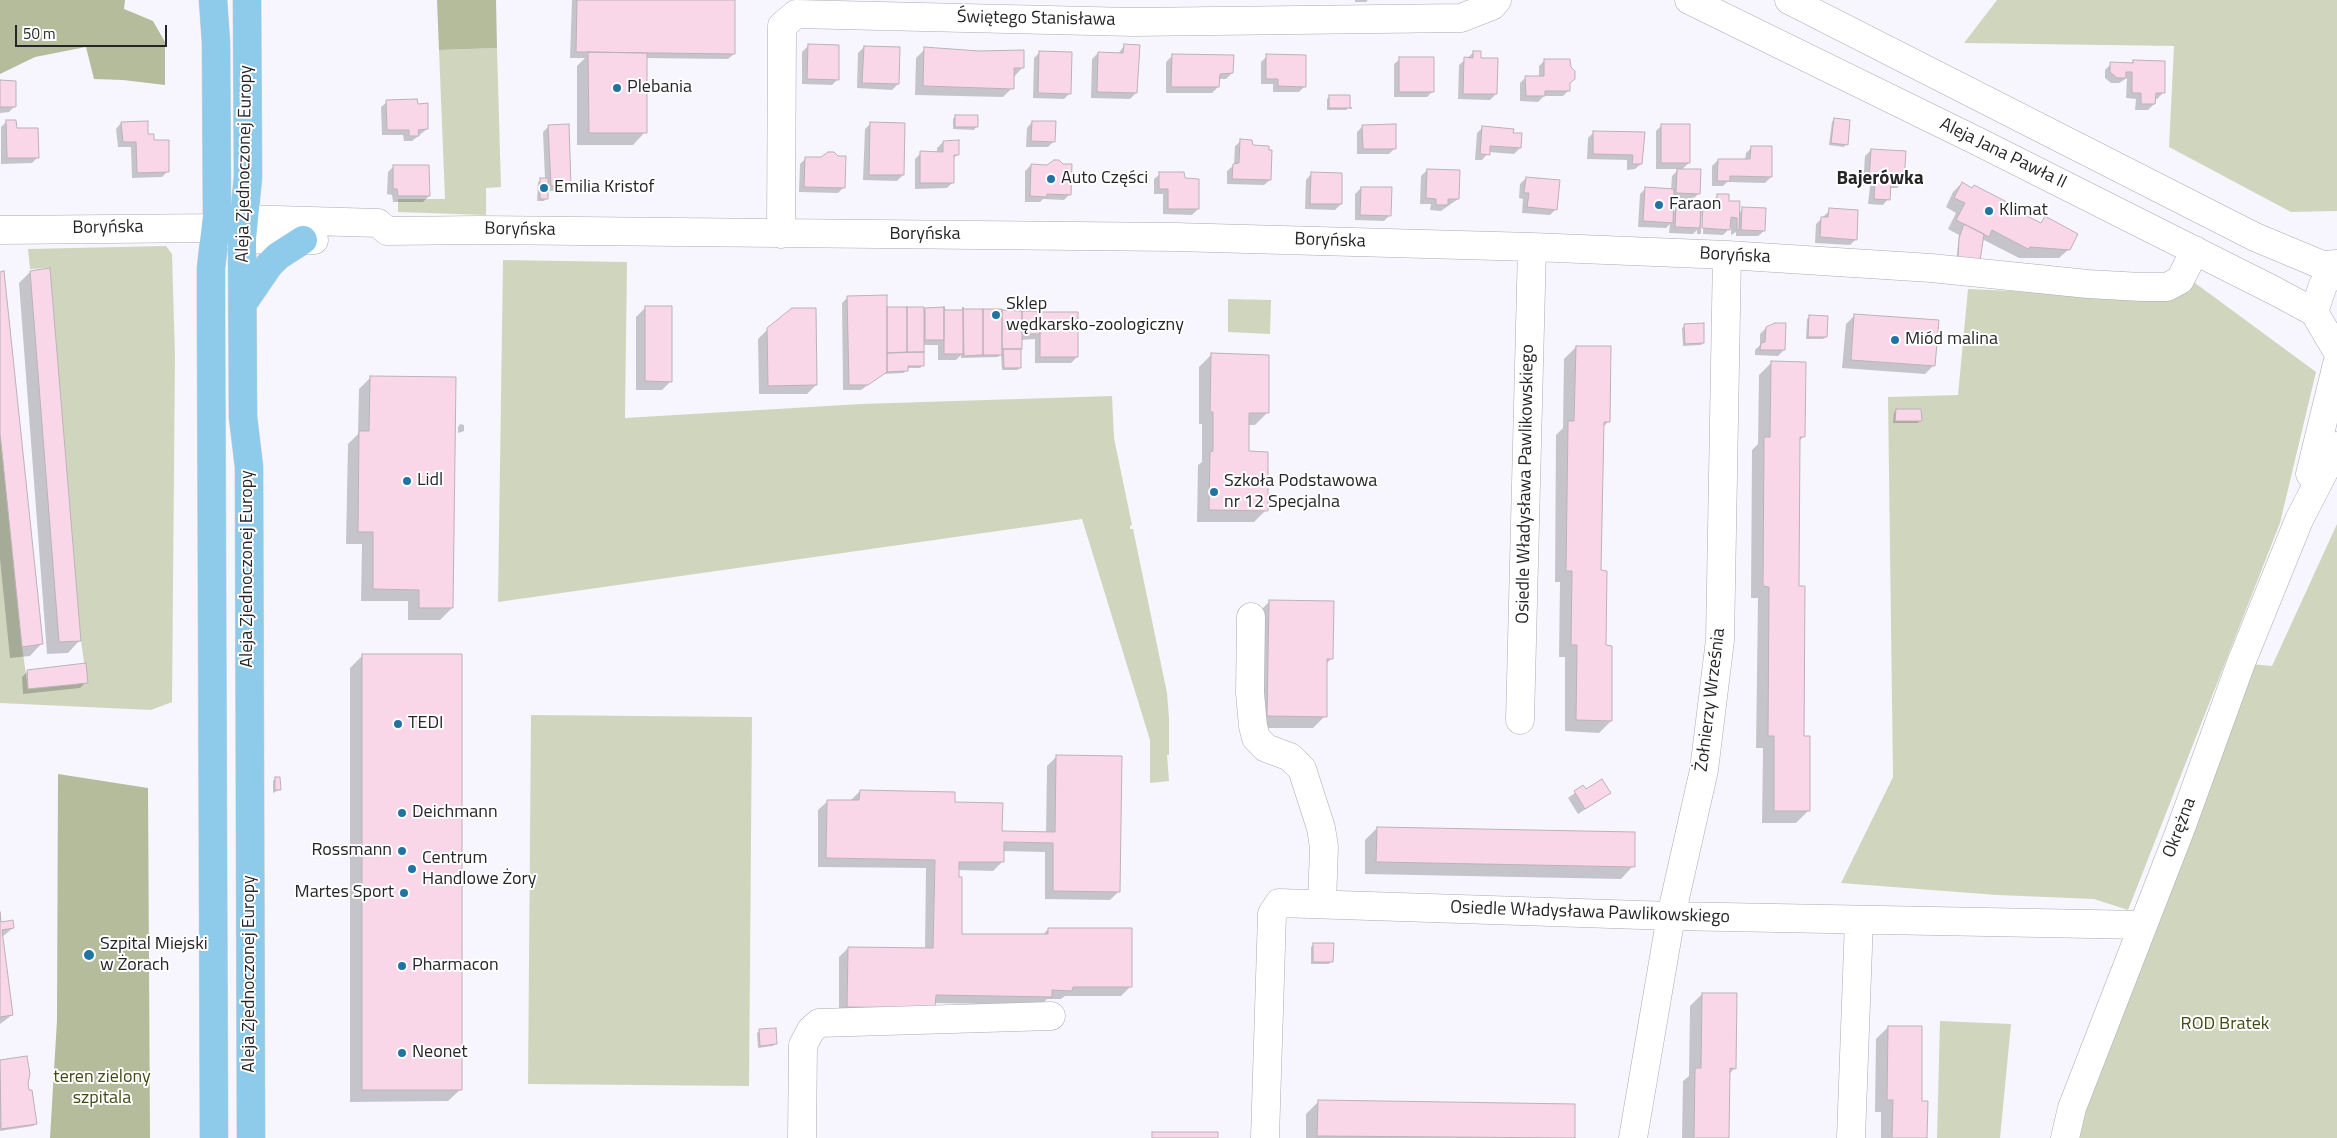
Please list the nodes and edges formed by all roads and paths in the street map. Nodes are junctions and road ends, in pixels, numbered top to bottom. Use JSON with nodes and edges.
{"nodes":[{"id":1,"x":213,"y":0,"type":"edge"},
{"id":2,"x":247,"y":0,"type":"edge"},
{"id":3,"x":1497,"y":0,"type":"edge"},
{"id":4,"x":1689,"y":0,"type":"edge"},
{"id":5,"x":1789,"y":0,"type":"edge"},
{"id":6,"x":216,"y":228,"type":"junction"},
{"id":7,"x":243,"y":229,"type":"junction"},
{"id":8,"x":0,"y":230,"type":"edge"},
{"id":9,"x":387,"y":231,"type":"junction"},
{"id":10,"x":781,"y":234,"type":"junction"},
{"id":11,"x":304,"y":240,"type":"junction"},
{"id":12,"x":1532,"y":247,"type":"junction"},
{"id":13,"x":2195,"y":250,"type":"junction"},
{"id":14,"x":1727,"y":256,"type":"junction"},
{"id":15,"x":2337,"y":264,"type":"edge"},
{"id":16,"x":2337,"y":268,"type":"edge"},
{"id":17,"x":243,"y":303,"type":"junction"},
{"id":18,"x":2314,"y":312,"type":"junction"},
{"id":19,"x":2337,"y":351,"type":"edge"},
{"id":20,"x":2337,"y":364,"type":"edge"},
{"id":21,"x":2337,"y":446,"type":"edge"},
{"id":22,"x":2299,"y":520,"type":"junction"},
{"id":23,"x":1251,"y":617,"type":"dead end"},
{"id":24,"x":1520,"y":720,"type":"dead end"},
{"id":25,"x":1322,"y":903,"type":"junction"},
{"id":26,"x":1671,"y":916,"type":"junction"},
{"id":27,"x":1859,"y":920,"type":"junction"},
{"id":28,"x":2144,"y":925,"type":"junction"},
{"id":29,"x":1051,"y":1016,"type":"dead end"},
{"id":30,"x":214,"y":1138,"type":"edge"},
{"id":31,"x":251,"y":1138,"type":"edge"},
{"id":32,"x":802,"y":1138,"type":"edge"},
{"id":33,"x":1265,"y":1138,"type":"edge"},
{"id":34,"x":1634,"y":1138,"type":"edge"},
{"id":35,"x":1851,"y":1138,"type":"edge"},
{"id":36,"x":2065,"y":1138,"type":"edge"}],
"edges":[{"from":1,"to":6,"type":"main road","name":"Aleja Zjednoczonej Europy"},
{"from":2,"to":7,"type":"main road","name":"Aleja Zjednoczonej Europy"},
{"from":3,"to":10,"type":"street","name":"Świętego Stanisława"},
{"from":4,"to":13,"type":"street","name":"Aleja Jana Pawła II"},
{"from":5,"to":15,"type":"street"},
{"from":6,"to":7,"type":"street","name":"Boryńska"},
{"from":6,"to":8,"type":"street","name":"Boryńska"},
{"from":6,"to":30,"type":"main road","name":"Aleja Zjednoczonej Europy"},
{"from":7,"to":9,"type":"street","name":"Boryńska"},
{"from":7,"to":11,"type":"street","name":"Boryńska"},
{"from":7,"to":17,"type":"main road","name":"Aleja Zjednoczonej Europy"},
{"from":9,"to":10,"type":"street","name":"Boryńska"},
{"from":9,"to":11,"type":"street","name":"Boryńska"},
{"from":10,"to":12,"type":"street","name":"Boryńska"},
{"from":11,"to":17,"type":"main road"},
{"from":12,"to":14,"type":"street","name":"Boryńska"},
{"from":12,"to":24,"type":"street","name":"Osiedle Władysława Pawlikowskiego"},
{"from":13,"to":14,"type":"street","name":"Boryńska"},
{"from":13,"to":18,"type":"street","name":"Aleja Jana Pawła II"},
{"from":14,"to":26,"type":"street","name":"Żołnierzy Września"},
{"from":16,"to":18,"type":"street"},
{"from":17,"to":31,"type":"main road","name":"Aleja Zjednoczonej Europy"},
{"from":18,"to":19,"type":"street"},
{"from":20,"to":22,"type":"street","name":"Okrężna"},
{"from":21,"to":22,"type":"street","name":"Okrężna"},
{"from":22,"to":28,"type":"street","name":"Okrężna"},
{"from":23,"to":25,"type":"street"},
{"from":25,"to":26,"type":"street","name":"Osiedle Władysława Pawlikowskiego"},
{"from":25,"to":33,"type":"street","name":"Osiedle Władysława Pawlikowskiego"},
{"from":26,"to":27,"type":"street","name":"Osiedle Władysława Pawlikowskiego"},
{"from":26,"to":34,"type":"street","name":"Żołnierzy Września"},
{"from":27,"to":28,"type":"street","name":"Osiedle Władysława Pawlikowskiego"},
{"from":27,"to":35,"type":"street"},
{"from":28,"to":36,"type":"street","name":"Okrężna"},
{"from":29,"to":32,"type":"street"}]}
